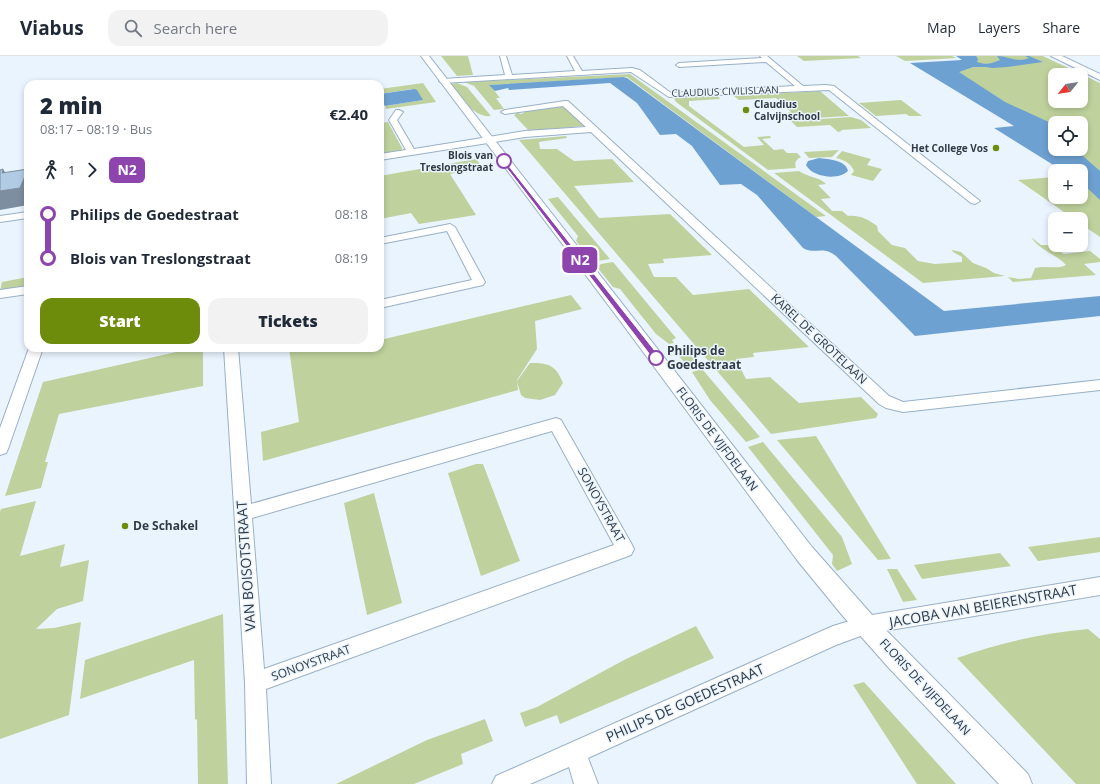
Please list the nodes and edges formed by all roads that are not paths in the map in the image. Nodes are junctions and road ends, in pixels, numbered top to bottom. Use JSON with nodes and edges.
{"nodes":[{"id":1,"x":425,"y":56,"type":"edge"},
{"id":2,"x":503,"y":56,"type":"edge"},
{"id":3,"x":570,"y":56,"type":"edge"},
{"id":4,"x":1055,"y":56,"type":"edge"},
{"id":5,"x":766,"y":58,"type":"edge"},
{"id":6,"x":679,"y":65,"type":"dead end"},
{"id":7,"x":580,"y":73,"type":"junction"},
{"id":8,"x":509,"y":77,"type":"junction"},
{"id":9,"x":1100,"y":77,"type":"edge"},
{"id":10,"x":443,"y":81,"type":"junction"},
{"id":11,"x":801,"y":88,"type":"junction"},
{"id":12,"x":399,"y":112,"type":"dead end"},
{"id":13,"x":510,"y":117,"type":"dead end"},
{"id":14,"x":594,"y":130,"type":"junction"},
{"id":15,"x":488,"y":140,"type":"junction"},
{"id":16,"x":410,"y":152,"type":"junction"},
{"id":17,"x":384,"y":156,"type":"edge"},
{"id":18,"x":975,"y":201,"type":"dead end"},
{"id":19,"x":24,"y":216,"type":"edge"},
{"id":20,"x":0,"y":219,"type":"edge"},
{"id":21,"x":384,"y":240,"type":"edge"},
{"id":22,"x":24,"y":291,"type":"edge"},
{"id":23,"x":0,"y":294,"type":"edge"},
{"id":24,"x":384,"y":303,"type":"edge"},
{"id":25,"x":34,"y":352,"type":"edge"},
{"id":26,"x":231,"y":352,"type":"edge"},
{"id":27,"x":1100,"y":385,"type":"edge"},
{"id":28,"x":4,"y":429,"type":"edge"},
{"id":29,"x":0,"y":449,"type":"edge"},
{"id":30,"x":242,"y":514,"type":"junction"},
{"id":31,"x":1100,"y":586,"type":"edge"},
{"id":32,"x":866,"y":625,"type":"junction"},
{"id":33,"x":255,"y":683,"type":"junction"},
{"id":34,"x":575,"y":752,"type":"junction"},
{"id":35,"x":259,"y":784,"type":"edge"},
{"id":36,"x":504,"y":784,"type":"edge"},
{"id":37,"x":586,"y":784,"type":"edge"},
{"id":38,"x":1018,"y":784,"type":"edge"}],
"edges":[{"from":1,"to":10,"type":"street","name":"FLORIS DE VIJFDELAAN"},
{"from":2,"to":8,"type":"street"},
{"from":3,"to":7,"type":"street"},
{"from":4,"to":9,"type":"street"},
{"from":5,"to":6,"type":"street"},
{"from":5,"to":11,"type":"street"},
{"from":7,"to":8,"type":"street","name":"CLAUDIUS CIVILISLAAN"},
{"from":7,"to":11,"type":"street","name":"CLAUDIUS CIVILISLAAN"},
{"from":8,"to":10,"type":"street","name":"CLAUDIUS CIVILISLAAN"},
{"from":10,"to":15,"type":"street","name":"FLORIS DE VIJFDELAAN"},
{"from":11,"to":18,"type":"street","name":"CLAUDIUS CIVILISLAAN"},
{"from":12,"to":16,"type":"street"},
{"from":13,"to":14,"type":"street","name":"KAREL DE GROTELAAN"},
{"from":14,"to":15,"type":"street"},
{"from":14,"to":27,"type":"street","name":"KAREL DE GROTELAAN"},
{"from":15,"to":16,"type":"street"},
{"from":15,"to":32,"type":"street","name":"FLORIS DE VIJFDELAAN"},
{"from":16,"to":17,"type":"street"},
{"from":19,"to":20,"type":"street"},
{"from":21,"to":24,"type":"street"},
{"from":22,"to":23,"type":"street"},
{"from":25,"to":28,"type":"street"},
{"from":26,"to":30,"type":"street","name":"VAN BOISOTSTRAAT"},
{"from":28,"to":29,"type":"street"},
{"from":30,"to":33,"type":"street","name":"VAN BOISOTSTRAAT"},
{"from":30,"to":33,"type":"street","name":"SONOYSTRAAT"},
{"from":31,"to":32,"type":"street","name":"JACOBA VAN BEIERENSTRAAT"},
{"from":32,"to":34,"type":"street","name":"PHILIPS DE GOEDESTRAAT"},
{"from":32,"to":38,"type":"street","name":"FLORIS DE VIJFDELAAN"},
{"from":33,"to":35,"type":"street","name":"VAN BOISOTSTRAAT"},
{"from":34,"to":36,"type":"street","name":"PHILIPS DE GOEDESTRAAT"},
{"from":34,"to":37,"type":"street"}]}
